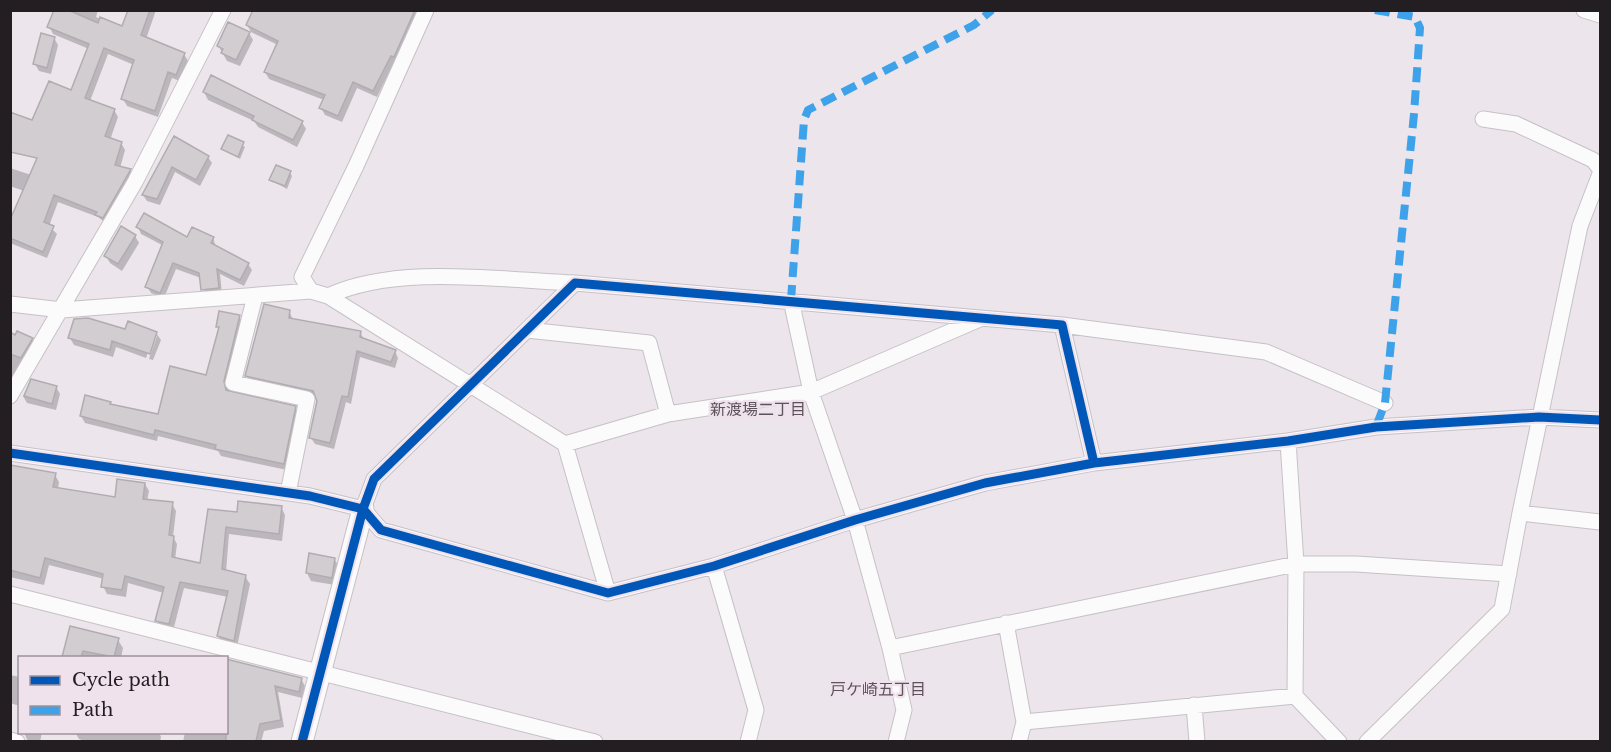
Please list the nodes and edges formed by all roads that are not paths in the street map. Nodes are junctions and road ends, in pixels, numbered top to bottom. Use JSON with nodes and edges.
{"nodes":[{"id":1,"x":223,"y":10,"type":"edge"},
{"id":2,"x":426,"y":10,"type":"edge"},
{"id":3,"x":1584,"y":10,"type":"edge"},
{"id":4,"x":1600,"y":15,"type":"edge"},
{"id":5,"x":1483,"y":119,"type":"dead end"},
{"id":6,"x":1600,"y":169,"type":"edge"},
{"id":7,"x":1600,"y":174,"type":"edge"},
{"id":8,"x":575,"y":283,"type":"junction"},
{"id":9,"x":311,"y":291,"type":"junction"},
{"id":10,"x":255,"y":296,"type":"junction"},
{"id":11,"x":328,"y":296,"type":"junction"},
{"id":12,"x":791,"y":300,"type":"junction"},
{"id":13,"x":10,"y":304,"type":"edge"},
{"id":14,"x":62,"y":310,"type":"junction"},
{"id":15,"x":983,"y":318,"type":"junction"},
{"id":16,"x":1062,"y":325,"type":"junction"},
{"id":17,"x":527,"y":330,"type":"junction"},
{"id":18,"x":472,"y":386,"type":"junction"},
{"id":19,"x":812,"y":392,"type":"junction"},
{"id":20,"x":10,"y":396,"type":"edge"},
{"id":21,"x":1385,"y":403,"type":"dead end"},
{"id":22,"x":668,"y":414,"type":"junction"},
{"id":23,"x":1539,"y":417,"type":"junction"},
{"id":24,"x":1600,"y":420,"type":"edge"},
{"id":25,"x":1288,"y":441,"type":"junction"},
{"id":26,"x":565,"y":444,"type":"junction"},
{"id":27,"x":10,"y":453,"type":"edge"},
{"id":28,"x":1094,"y":463,"type":"junction"},
{"id":29,"x":288,"y":493,"type":"junction"},
{"id":30,"x":363,"y":509,"type":"junction"},
{"id":31,"x":1520,"y":513,"type":"junction"},
{"id":32,"x":855,"y":520,"type":"junction"},
{"id":33,"x":1600,"y":522,"type":"edge"},
{"id":34,"x":1296,"y":564,"type":"junction"},
{"id":35,"x":714,"y":566,"type":"junction"},
{"id":36,"x":1509,"y":574,"type":"junction"},
{"id":37,"x":608,"y":593,"type":"junction"},
{"id":38,"x":10,"y":594,"type":"edge"},
{"id":39,"x":1006,"y":623,"type":"junction"},
{"id":40,"x":890,"y":648,"type":"junction"},
{"id":41,"x":320,"y":671,"type":"junction"},
{"id":42,"x":1295,"y":696,"type":"junction"},
{"id":43,"x":1194,"y":705,"type":"junction"},
{"id":44,"x":1023,"y":722,"type":"junction"},
{"id":45,"x":10,"y":740,"type":"edge"},
{"id":46,"x":16,"y":741,"type":"edge"},
{"id":47,"x":302,"y":741,"type":"edge"},
{"id":48,"x":595,"y":741,"type":"edge"},
{"id":49,"x":748,"y":741,"type":"edge"},
{"id":50,"x":896,"y":741,"type":"edge"},
{"id":51,"x":1019,"y":741,"type":"edge"},
{"id":52,"x":1197,"y":741,"type":"edge"},
{"id":53,"x":1339,"y":741,"type":"edge"},
{"id":54,"x":1367,"y":741,"type":"edge"}],
"edges":[{"from":1,"to":14,"type":"street"},
{"from":2,"to":9,"type":"street"},
{"from":3,"to":4,"type":"street"},
{"from":5,"to":6,"type":"street"},
{"from":7,"to":23,"type":"street"},
{"from":8,"to":11,"type":"street"},
{"from":8,"to":12,"type":"street"},
{"from":8,"to":17,"type":"street"},
{"from":9,"to":10,"type":"street"},
{"from":9,"to":11,"type":"street"},
{"from":10,"to":14,"type":"street"},
{"from":10,"to":29,"type":"street"},
{"from":11,"to":18,"type":"street"},
{"from":12,"to":15,"type":"street"},
{"from":12,"to":19,"type":"street"},
{"from":13,"to":14,"type":"street"},
{"from":14,"to":20,"type":"street"},
{"from":15,"to":16,"type":"street"},
{"from":15,"to":19,"type":"street"},
{"from":16,"to":21,"type":"street"},
{"from":16,"to":28,"type":"street"},
{"from":17,"to":18,"type":"street"},
{"from":17,"to":22,"type":"street"},
{"from":18,"to":26,"type":"street"},
{"from":18,"to":30,"type":"street"},
{"from":19,"to":22,"type":"street"},
{"from":19,"to":32,"type":"street"},
{"from":22,"to":26,"type":"street"},
{"from":23,"to":24,"type":"street"},
{"from":23,"to":25,"type":"street"},
{"from":23,"to":31,"type":"street"},
{"from":25,"to":28,"type":"street"},
{"from":25,"to":34,"type":"street"},
{"from":26,"to":37,"type":"street"},
{"from":27,"to":29,"type":"street"},
{"from":28,"to":32,"type":"street"},
{"from":29,"to":30,"type":"street"},
{"from":30,"to":37,"type":"street"},
{"from":30,"to":41,"type":"street"},
{"from":31,"to":33,"type":"street"},
{"from":31,"to":36,"type":"street"},
{"from":32,"to":35,"type":"street"},
{"from":32,"to":40,"type":"street"},
{"from":34,"to":36,"type":"street"},
{"from":34,"to":39,"type":"street"},
{"from":34,"to":42,"type":"street"},
{"from":35,"to":37,"type":"street"},
{"from":35,"to":49,"type":"street"},
{"from":36,"to":54,"type":"street"},
{"from":38,"to":41,"type":"street"},
{"from":39,"to":40,"type":"street"},
{"from":39,"to":44,"type":"street"},
{"from":40,"to":50,"type":"street"},
{"from":41,"to":47,"type":"street"},
{"from":41,"to":48,"type":"street"},
{"from":42,"to":43,"type":"street"},
{"from":42,"to":53,"type":"street"},
{"from":43,"to":44,"type":"street"},
{"from":43,"to":52,"type":"street"},
{"from":44,"to":51,"type":"street"},
{"from":45,"to":46,"type":"street"}]}
